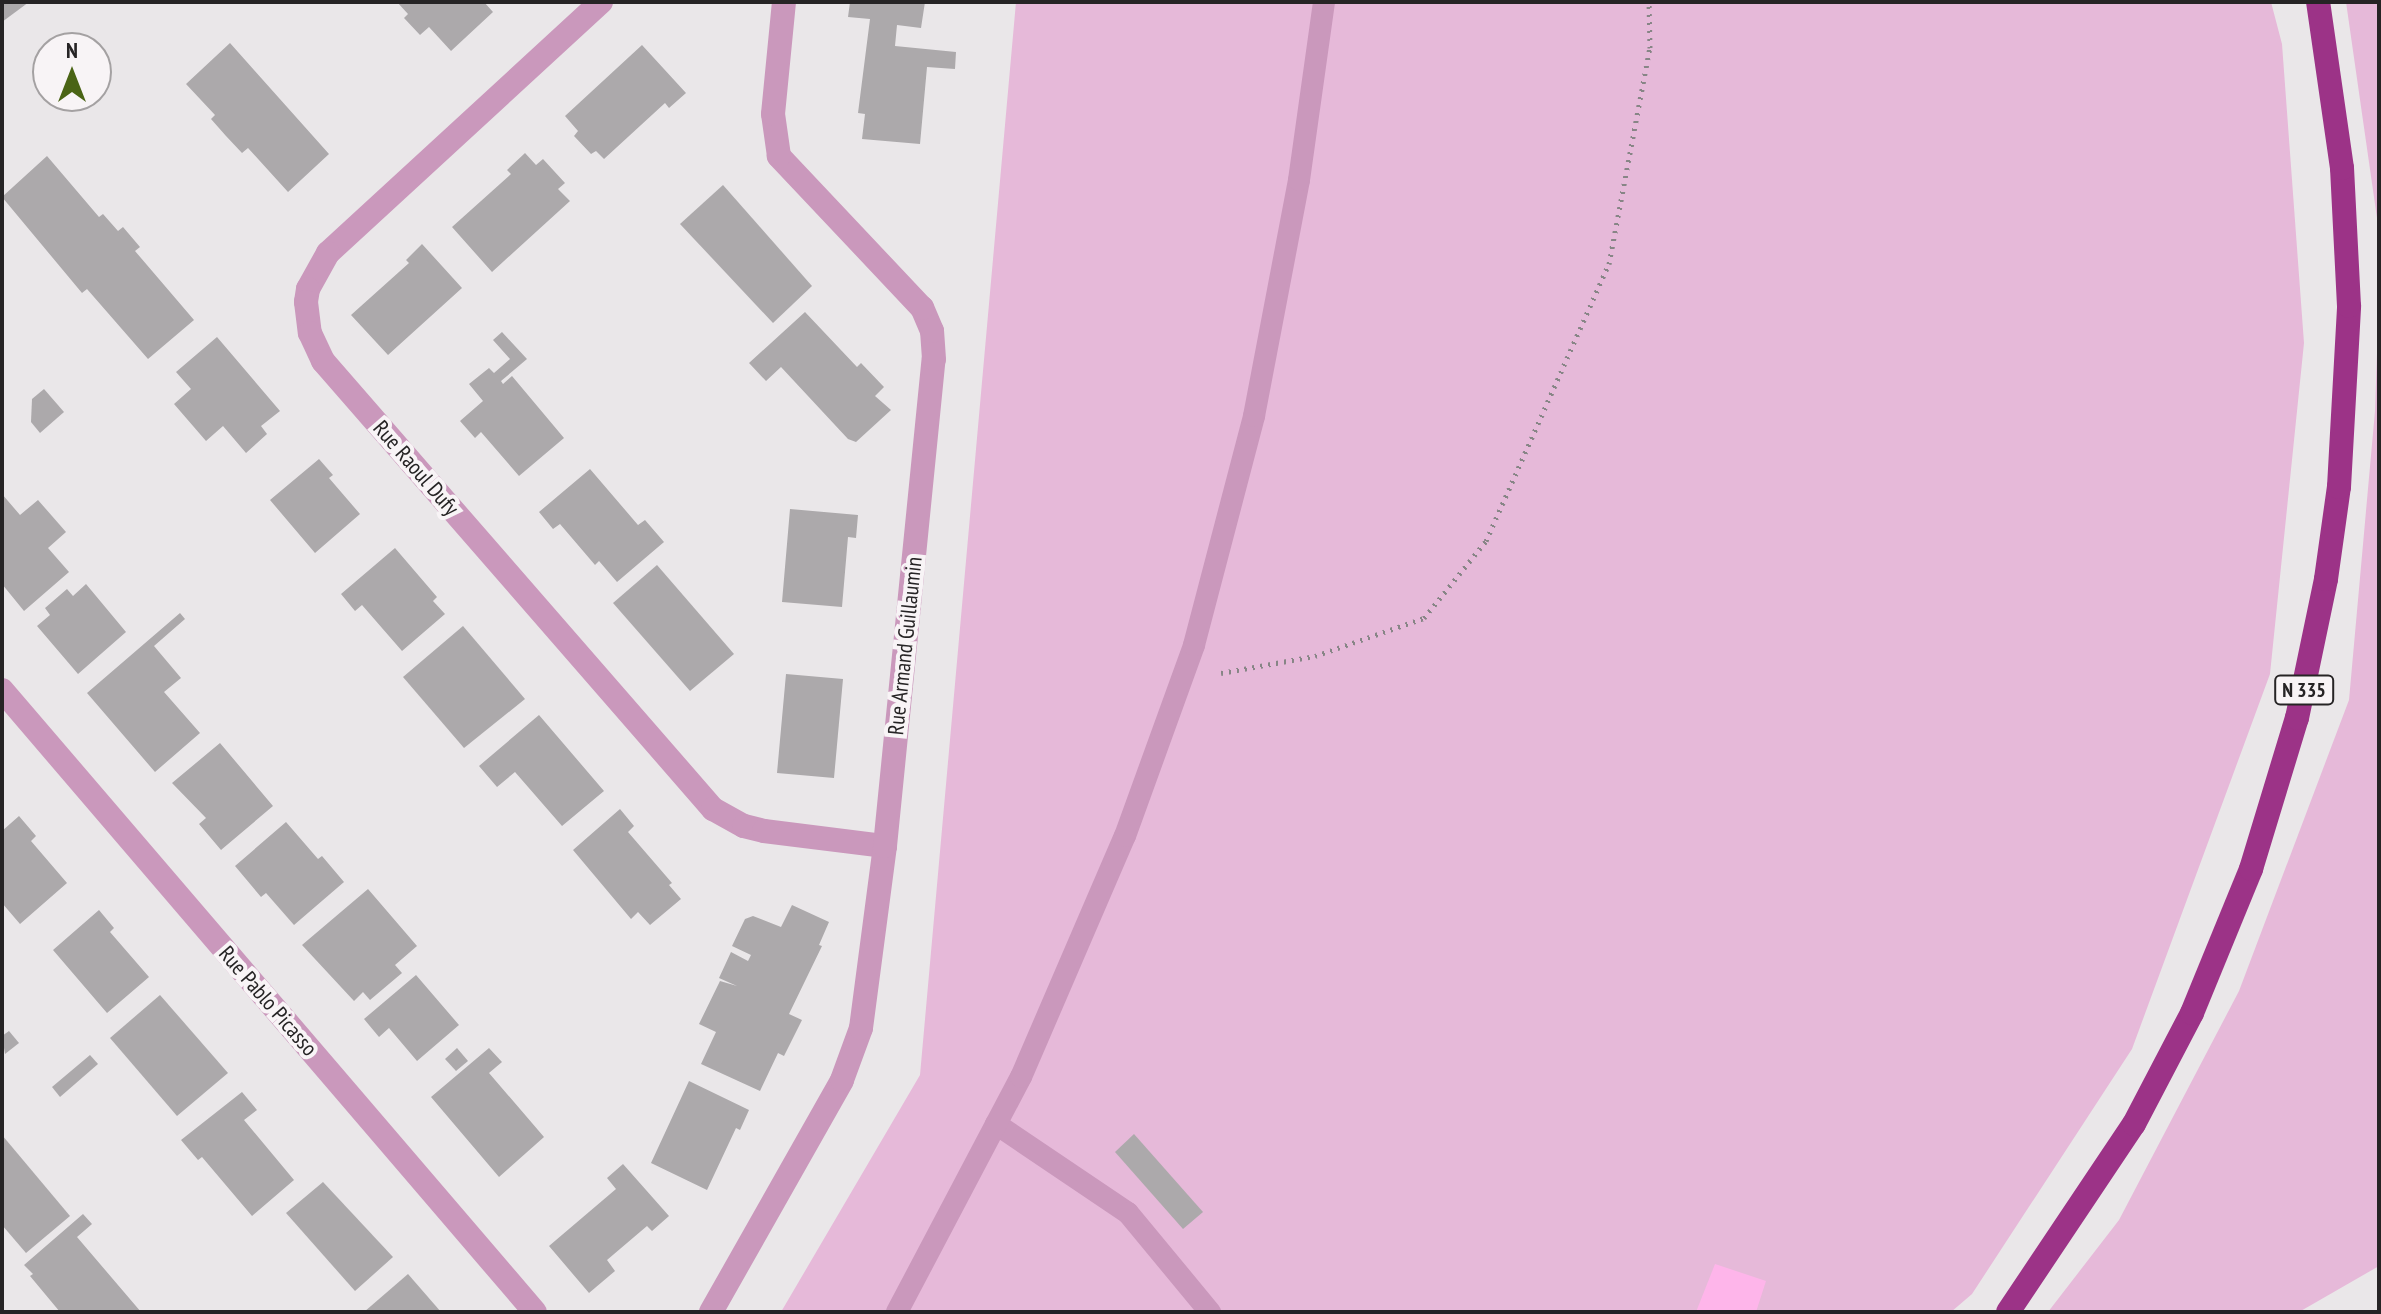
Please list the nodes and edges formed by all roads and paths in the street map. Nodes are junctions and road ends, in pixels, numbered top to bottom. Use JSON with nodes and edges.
{"nodes":[{"id":1,"x":601,"y":2,"type":"edge"},
{"id":2,"x":784,"y":2,"type":"edge"},
{"id":3,"x":1324,"y":2,"type":"edge"},
{"id":4,"x":1649,"y":2,"type":"edge"},
{"id":5,"x":2318,"y":2,"type":"edge"},
{"id":6,"x":1181,"y":680,"type":"junction"},
{"id":7,"x":2,"y":690,"type":"edge"},
{"id":8,"x":885,"y":846,"type":"junction"},
{"id":9,"x":996,"y":1124,"type":"junction"},
{"id":10,"x":535,"y":1312,"type":"edge"},
{"id":11,"x":711,"y":1312,"type":"edge"},
{"id":12,"x":897,"y":1312,"type":"edge"},
{"id":13,"x":1210,"y":1312,"type":"edge"},
{"id":14,"x":2008,"y":1312,"type":"edge"}],
"edges":[{"from":1,"to":8,"type":"street","name":"Rue Raoul Dufy"},
{"from":2,"to":8,"type":"street","name":"Rue Armand Guillaumin"},
{"from":3,"to":6,"type":"lane"},
{"from":4,"to":6,"type":"path"},
{"from":5,"to":14,"type":"highway","number":"N 335"},
{"from":6,"to":9,"type":"lane"},
{"from":7,"to":10,"type":"street","name":"Rue Pablo Picasso"},
{"from":8,"to":11,"type":"street","name":"Rue Armand Guillaumin"},
{"from":9,"to":12,"type":"lane"},
{"from":9,"to":13,"type":"lane"}]}
